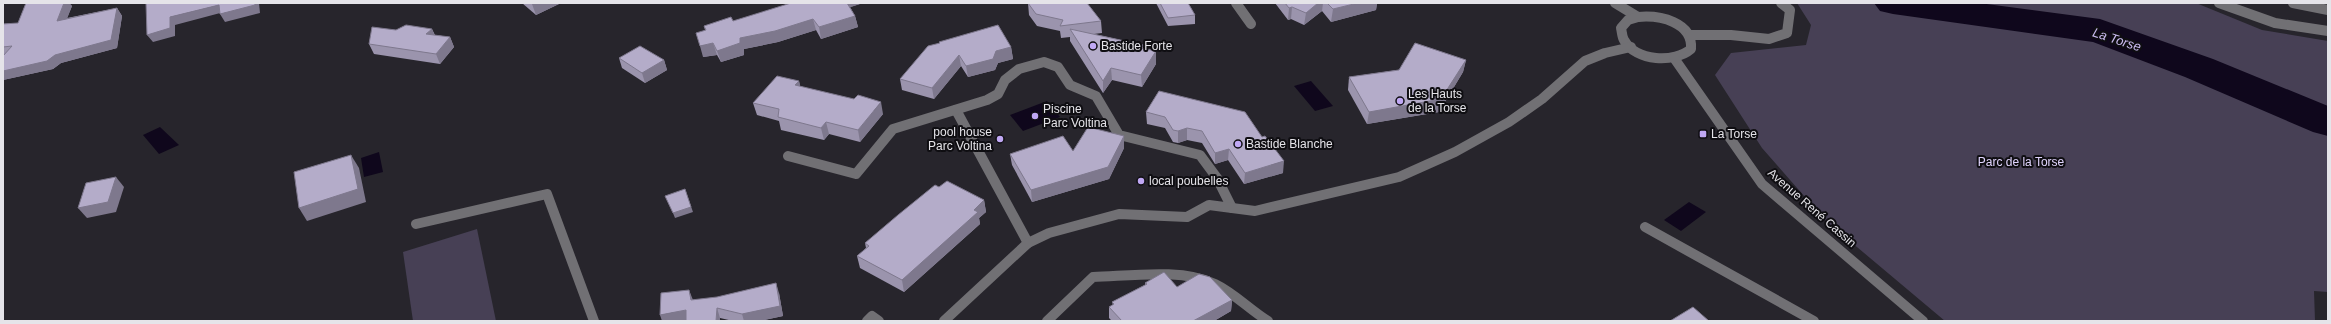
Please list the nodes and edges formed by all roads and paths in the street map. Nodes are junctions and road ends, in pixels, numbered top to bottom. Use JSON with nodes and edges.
{"nodes":[{"id":1,"x":1236,"y":3,"type":"edge"},
{"id":2,"x":1615,"y":3,"type":"edge"},
{"id":3,"x":1781,"y":3,"type":"edge"},
{"id":4,"x":2219,"y":3,"type":"edge"},
{"id":5,"x":2293,"y":3,"type":"edge"},
{"id":6,"x":2328,"y":10,"type":"edge"},
{"id":7,"x":1638,"y":17,"type":"junction"},
{"id":8,"x":1251,"y":24,"type":"dead end"},
{"id":9,"x":2328,"y":31,"type":"edge"},
{"id":10,"x":1690,"y":35,"type":"junction"},
{"id":11,"x":1631,"y":48,"type":"junction"},
{"id":12,"x":1674,"y":58,"type":"junction"},
{"id":13,"x":956,"y":110,"type":"junction"},
{"id":14,"x":788,"y":156,"type":"dead end"},
{"id":15,"x":1232,"y":208,"type":"junction"},
{"id":16,"x":416,"y":224,"type":"dead end"},
{"id":17,"x":1645,"y":227,"type":"dead end"},
{"id":18,"x":1028,"y":243,"type":"junction"},
{"id":19,"x":594,"y":321,"type":"edge"},
{"id":20,"x":867,"y":321,"type":"edge"},
{"id":21,"x":879,"y":321,"type":"edge"},
{"id":22,"x":944,"y":321,"type":"edge"},
{"id":23,"x":1047,"y":321,"type":"edge"},
{"id":24,"x":1268,"y":321,"type":"edge"},
{"id":25,"x":1814,"y":321,"type":"edge"},
{"id":26,"x":1923,"y":321,"type":"edge"}],
"edges":[{"from":1,"to":8,"type":"street"},
{"from":2,"to":7,"type":"street"},
{"from":3,"to":10,"type":"street"},
{"from":4,"to":9,"type":"street"},
{"from":5,"to":6,"type":"street"},
{"from":7,"to":10,"type":"street"},
{"from":7,"to":11,"type":"street"},
{"from":10,"to":12,"type":"street"},
{"from":11,"to":12,"type":"street"},
{"from":11,"to":15,"type":"street"},
{"from":12,"to":26,"type":"street","name":"Avenue René Cassin"},
{"from":13,"to":14,"type":"street"},
{"from":13,"to":15,"type":"street"},
{"from":13,"to":18,"type":"street"},
{"from":15,"to":18,"type":"street"},
{"from":16,"to":19,"type":"street"},
{"from":17,"to":25,"type":"street"},
{"from":18,"to":22,"type":"street"},
{"from":20,"to":21,"type":"street"},
{"from":23,"to":24,"type":"street"}]}
